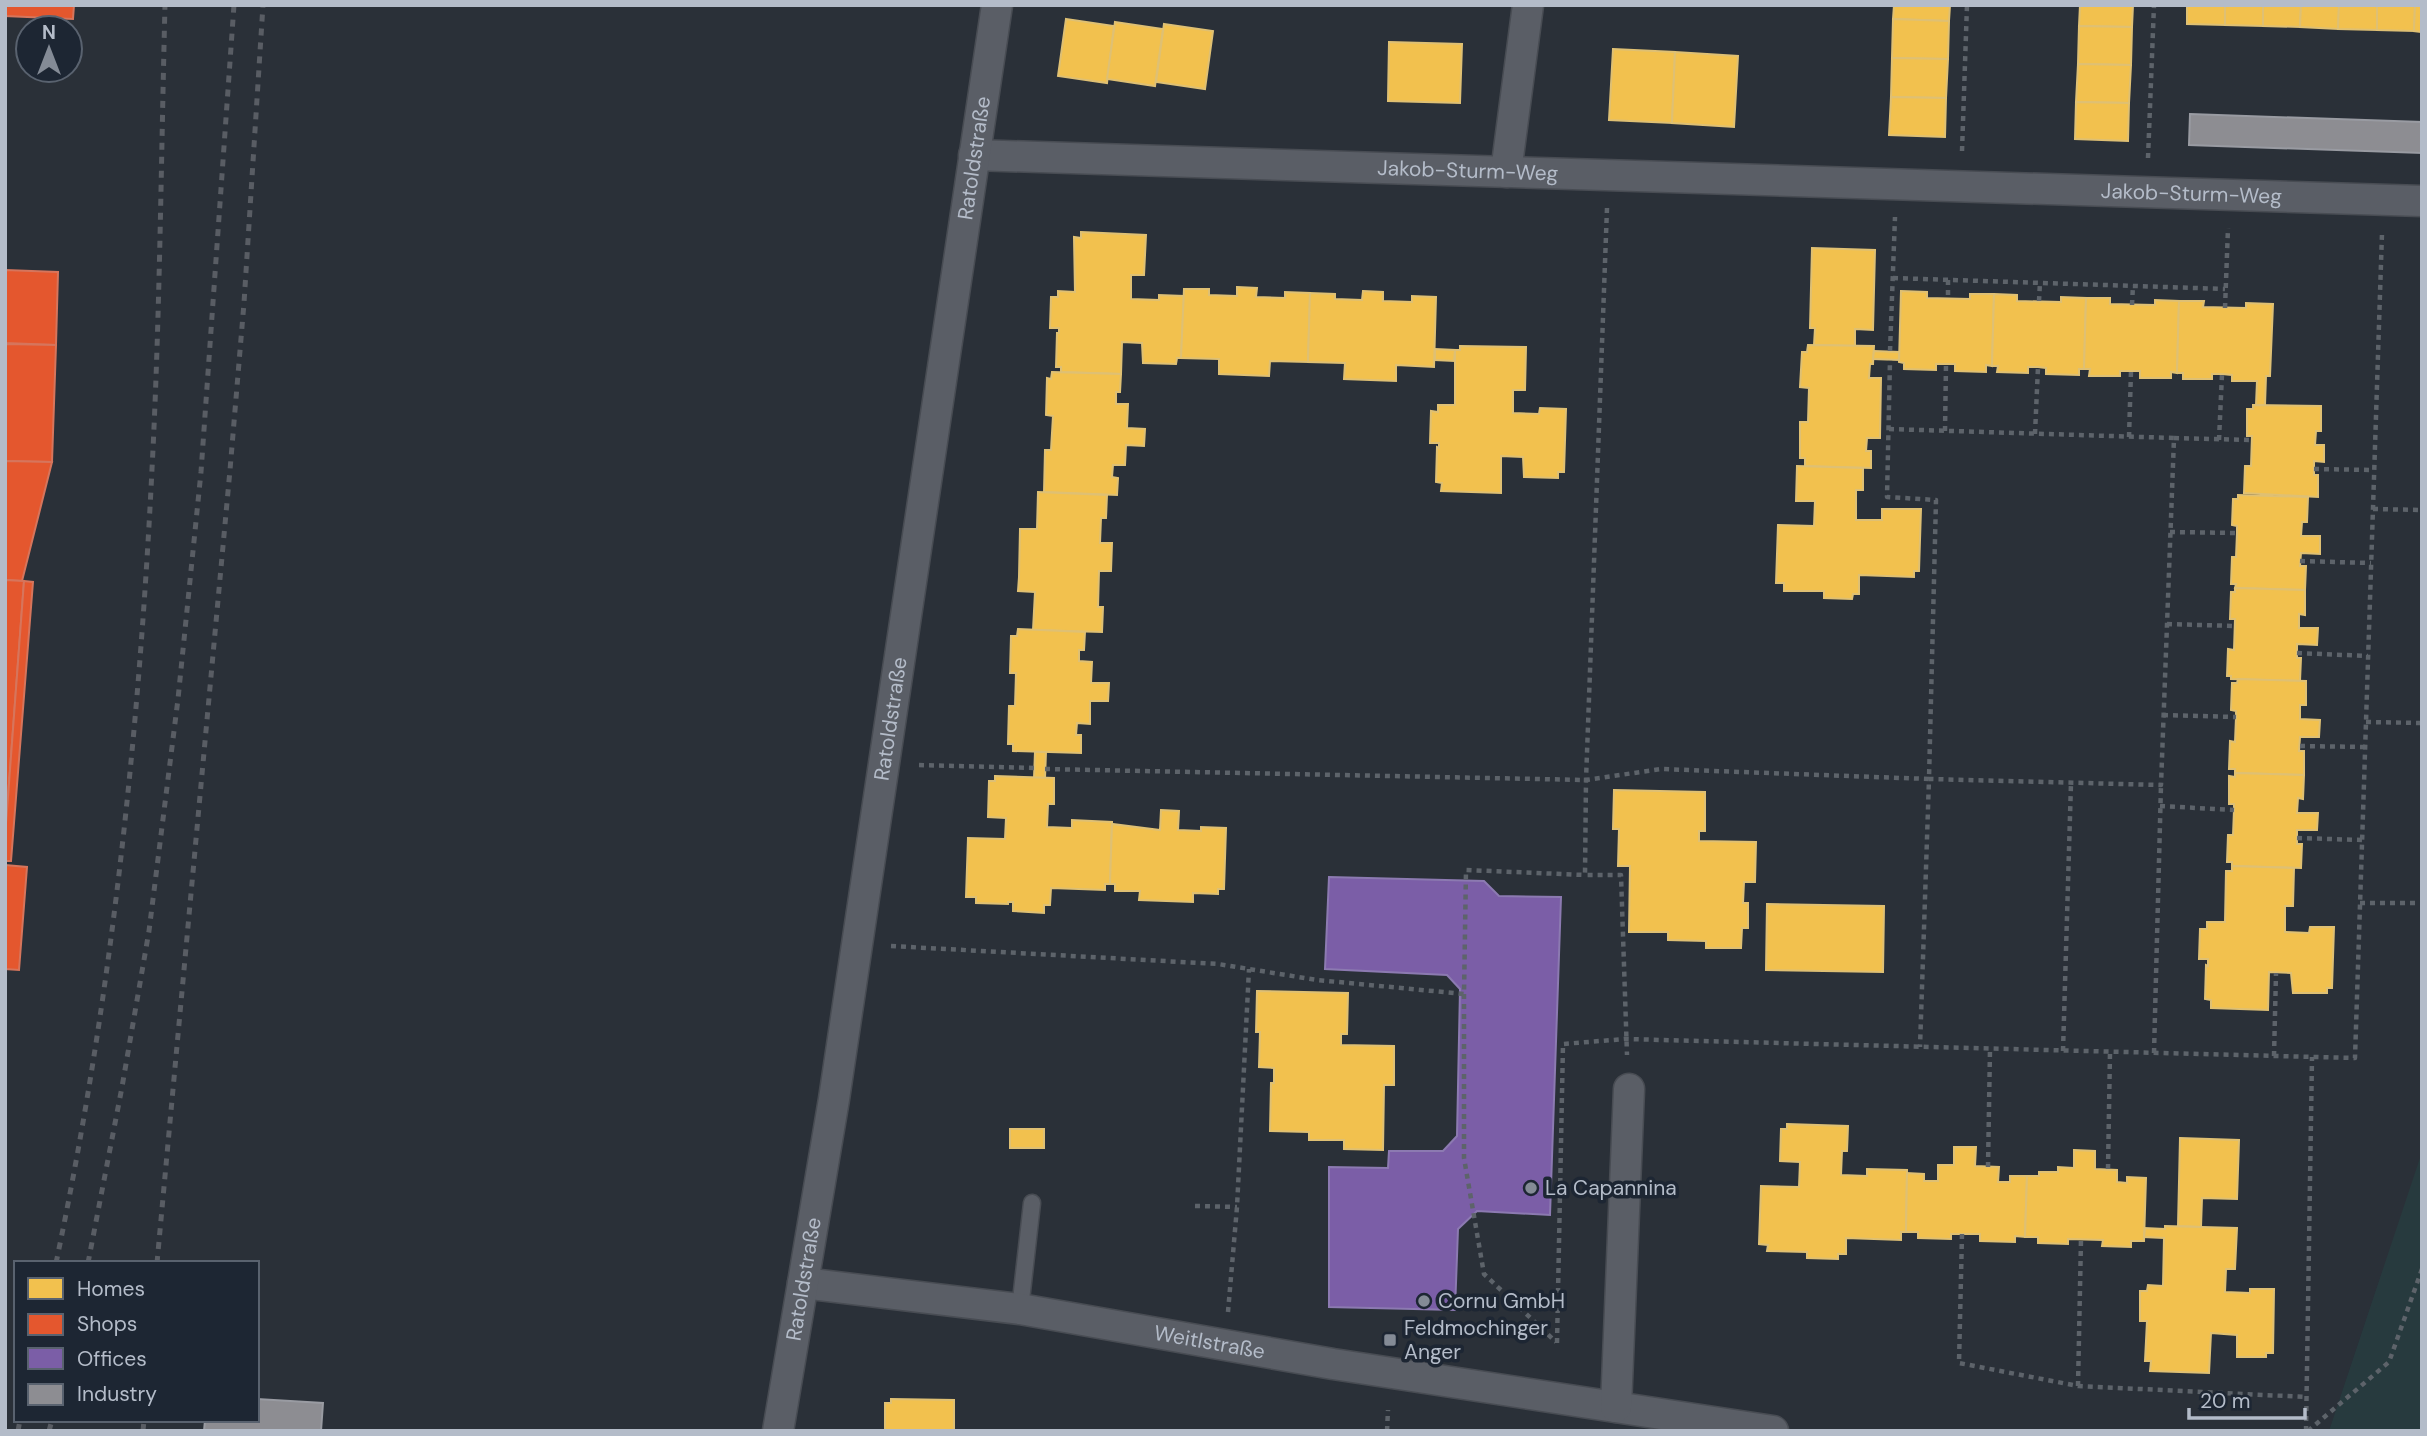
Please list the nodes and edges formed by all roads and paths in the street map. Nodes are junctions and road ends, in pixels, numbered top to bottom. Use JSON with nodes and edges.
{"nodes":[{"id":1,"x":997,"y":5,"type":"edge"},
{"id":2,"x":1528,"y":5,"type":"edge"},
{"id":3,"x":1967,"y":5,"type":"edge"},
{"id":4,"x":2154,"y":5,"type":"edge"},
{"id":5,"x":974,"y":155,"type":"junction"},
{"id":6,"x":1506,"y":172,"type":"junction"},
{"id":7,"x":1608,"y":175,"type":"junction"},
{"id":8,"x":1896,"y":185,"type":"junction"},
{"id":9,"x":1961,"y":187,"type":"junction"},
{"id":10,"x":2147,"y":193,"type":"junction"},
{"id":11,"x":2229,"y":195,"type":"junction"},
{"id":12,"x":2383,"y":200,"type":"junction"},
{"id":13,"x":2422,"y":201,"type":"edge"},
{"id":14,"x":1893,"y":278,"type":"junction"},
{"id":15,"x":1948,"y":280,"type":"junction"},
{"id":16,"x":2039,"y":282,"type":"junction"},
{"id":17,"x":2133,"y":285,"type":"junction"},
{"id":18,"x":2225,"y":289,"type":"junction"},
{"id":19,"x":1948,"y":298,"type":"dead end"},
{"id":20,"x":2039,"y":301,"type":"dead end"},
{"id":21,"x":2132,"y":305,"type":"dead end"},
{"id":22,"x":2225,"y":308,"type":"dead end"},
{"id":23,"x":1890,"y":351,"type":"dead end"},
{"id":24,"x":1890,"y":360,"type":"dead end"},
{"id":25,"x":1946,"y":364,"type":"dead end"},
{"id":26,"x":2038,"y":367,"type":"dead end"},
{"id":27,"x":2131,"y":371,"type":"dead end"},
{"id":28,"x":2222,"y":374,"type":"dead end"},
{"id":29,"x":1889,"y":429,"type":"junction"},
{"id":30,"x":1945,"y":431,"type":"junction"},
{"id":31,"x":2035,"y":434,"type":"junction"},
{"id":32,"x":2129,"y":437,"type":"junction"},
{"id":33,"x":2174,"y":438,"type":"junction"},
{"id":34,"x":2219,"y":440,"type":"junction"},
{"id":35,"x":2252,"y":440,"type":"dead end"},
{"id":36,"x":2314,"y":469,"type":"dead end"},
{"id":37,"x":2374,"y":470,"type":"junction"},
{"id":38,"x":2373,"y":509,"type":"junction"},
{"id":39,"x":2422,"y":510,"type":"edge"},
{"id":40,"x":2170,"y":532,"type":"junction"},
{"id":41,"x":2237,"y":533,"type":"dead end"},
{"id":42,"x":2300,"y":561,"type":"dead end"},
{"id":43,"x":2371,"y":563,"type":"junction"},
{"id":44,"x":2166,"y":624,"type":"junction"},
{"id":45,"x":2235,"y":626,"type":"dead end"},
{"id":46,"x":2297,"y":653,"type":"dead end"},
{"id":47,"x":2368,"y":656,"type":"junction"},
{"id":48,"x":2163,"y":715,"type":"junction"},
{"id":49,"x":2236,"y":717,"type":"dead end"},
{"id":50,"x":2366,"y":722,"type":"junction"},
{"id":51,"x":2422,"y":723,"type":"edge"},
{"id":52,"x":2300,"y":746,"type":"dead end"},
{"id":53,"x":2365,"y":747,"type":"junction"},
{"id":54,"x":883,"y":763,"type":"junction"},
{"id":55,"x":1034,"y":768,"type":"dead end"},
{"id":56,"x":1045,"y":769,"type":"dead end"},
{"id":57,"x":1929,"y":779,"type":"junction"},
{"id":58,"x":1586,"y":780,"type":"junction"},
{"id":59,"x":2071,"y":783,"type":"junction"},
{"id":60,"x":2161,"y":785,"type":"junction"},
{"id":61,"x":2160,"y":806,"type":"junction"},
{"id":62,"x":2234,"y":810,"type":"dead end"},
{"id":63,"x":2297,"y":838,"type":"dead end"},
{"id":64,"x":2362,"y":840,"type":"junction"},
{"id":65,"x":1585,"y":875,"type":"junction"},
{"id":66,"x":2360,"y":903,"type":"junction"},
{"id":67,"x":2422,"y":904,"type":"edge"},
{"id":68,"x":856,"y":944,"type":"junction"},
{"id":69,"x":1249,"y":969,"type":"junction"},
{"id":70,"x":2276,"y":973,"type":"dead end"},
{"id":71,"x":1464,"y":994,"type":"junction"},
{"id":72,"x":1625,"y":1039,"type":"junction"},
{"id":73,"x":1920,"y":1047,"type":"junction"},
{"id":74,"x":1990,"y":1049,"type":"junction"},
{"id":75,"x":2063,"y":1051,"type":"junction"},
{"id":76,"x":2110,"y":1052,"type":"junction"},
{"id":77,"x":2154,"y":1053,"type":"junction"},
{"id":78,"x":2274,"y":1056,"type":"junction"},
{"id":79,"x":2312,"y":1057,"type":"junction"},
{"id":80,"x":1629,"y":1088,"type":"joint"},
{"id":81,"x":1988,"y":1167,"type":"dead end"},
{"id":82,"x":2108,"y":1169,"type":"dead end"},
{"id":83,"x":1032,"y":1203,"type":"dead end"},
{"id":84,"x":1195,"y":1206,"type":"dead end"},
{"id":85,"x":1237,"y":1207,"type":"junction"},
{"id":86,"x":1962,"y":1234,"type":"dead end"},
{"id":87,"x":2081,"y":1239,"type":"dead end"},
{"id":88,"x":2422,"y":1269,"type":"edge"},
{"id":89,"x":803,"y":1283,"type":"junction"},
{"id":90,"x":1020,"y":1309,"type":"junction"},
{"id":91,"x":1226,"y":1344,"type":"junction"},
{"id":92,"x":2078,"y":1386,"type":"junction"},
{"id":93,"x":2306,"y":1397,"type":"junction"},
{"id":94,"x":1616,"y":1407,"type":"junction"},
{"id":95,"x":1388,"y":1410,"type":"dead end"},
{"id":96,"x":778,"y":1431,"type":"edge"},
{"id":97,"x":1387,"y":1431,"type":"edge"},
{"id":98,"x":1773,"y":1431,"type":"edge"},
{"id":99,"x":2307,"y":1431,"type":"edge"}],
"edges":[{"from":1,"to":5,"type":"street","name":"Ratoldstraße"},
{"from":2,"to":6,"type":"street"},
{"from":3,"to":9,"type":"path"},
{"from":4,"to":10,"type":"path"},
{"from":5,"to":6,"type":"street","name":"Jakob-Sturm-Weg"},
{"from":5,"to":54,"type":"street","name":"Ratoldstraße"},
{"from":6,"to":7,"type":"street","name":"Jakob-Sturm-Weg"},
{"from":7,"to":8,"type":"street","name":"Jakob-Sturm-Weg"},
{"from":7,"to":58,"type":"path"},
{"from":8,"to":9,"type":"street","name":"Jakob-Sturm-Weg"},
{"from":8,"to":14,"type":"path"},
{"from":9,"to":10,"type":"street","name":"Jakob-Sturm-Weg"},
{"from":10,"to":11,"type":"street","name":"Jakob-Sturm-Weg"},
{"from":11,"to":12,"type":"street","name":"Jakob-Sturm-Weg"},
{"from":11,"to":18,"type":"path"},
{"from":12,"to":13,"type":"street","name":"Jakob-Sturm-Weg"},
{"from":12,"to":37,"type":"path"},
{"from":14,"to":15,"type":"path"},
{"from":14,"to":23,"type":"path"},
{"from":15,"to":16,"type":"path"},
{"from":15,"to":19,"type":"path"},
{"from":16,"to":17,"type":"path"},
{"from":16,"to":20,"type":"path"},
{"from":17,"to":18,"type":"path"},
{"from":17,"to":21,"type":"path"},
{"from":18,"to":22,"type":"path"},
{"from":24,"to":29,"type":"path"},
{"from":25,"to":30,"type":"path"},
{"from":26,"to":31,"type":"path"},
{"from":27,"to":32,"type":"path"},
{"from":28,"to":34,"type":"path"},
{"from":29,"to":30,"type":"path"},
{"from":29,"to":57,"type":"path"},
{"from":30,"to":31,"type":"path"},
{"from":31,"to":32,"type":"path"},
{"from":32,"to":33,"type":"path"},
{"from":33,"to":34,"type":"path"},
{"from":33,"to":40,"type":"path"},
{"from":34,"to":35,"type":"path"},
{"from":36,"to":37,"type":"path"},
{"from":37,"to":38,"type":"path"},
{"from":38,"to":39,"type":"path"},
{"from":38,"to":43,"type":"path"},
{"from":40,"to":41,"type":"path"},
{"from":40,"to":44,"type":"path"},
{"from":42,"to":43,"type":"path"},
{"from":43,"to":47,"type":"path"},
{"from":44,"to":45,"type":"path"},
{"from":44,"to":48,"type":"path"},
{"from":46,"to":47,"type":"path"},
{"from":47,"to":50,"type":"path"},
{"from":48,"to":49,"type":"path"},
{"from":48,"to":60,"type":"path"},
{"from":50,"to":51,"type":"path"},
{"from":50,"to":53,"type":"path"},
{"from":52,"to":53,"type":"path"},
{"from":53,"to":64,"type":"path"},
{"from":54,"to":55,"type":"path"},
{"from":54,"to":68,"type":"street","name":"Ratoldstraße"},
{"from":56,"to":58,"type":"path"},
{"from":57,"to":58,"type":"path"},
{"from":57,"to":59,"type":"path"},
{"from":57,"to":73,"type":"path"},
{"from":58,"to":65,"type":"path"},
{"from":59,"to":60,"type":"path"},
{"from":59,"to":75,"type":"path"},
{"from":60,"to":61,"type":"path"},
{"from":61,"to":62,"type":"path"},
{"from":61,"to":77,"type":"path"},
{"from":63,"to":64,"type":"path"},
{"from":64,"to":66,"type":"path"},
{"from":65,"to":71,"type":"path"},
{"from":65,"to":72,"type":"path"},
{"from":66,"to":67,"type":"path"},
{"from":66,"to":79,"type":"path"},
{"from":68,"to":69,"type":"path"},
{"from":68,"to":89,"type":"street","name":"Ratoldstraße"},
{"from":69,"to":71,"type":"path"},
{"from":69,"to":85,"type":"path"},
{"from":70,"to":78,"type":"path"},
{"from":71,"to":72,"type":"path"},
{"from":72,"to":73,"type":"path"},
{"from":72,"to":80,"type":"path"},
{"from":73,"to":74,"type":"path"},
{"from":74,"to":75,"type":"path"},
{"from":74,"to":81,"type":"path"},
{"from":75,"to":76,"type":"path"},
{"from":76,"to":77,"type":"path"},
{"from":76,"to":82,"type":"path"},
{"from":77,"to":78,"type":"path"},
{"from":78,"to":79,"type":"path"},
{"from":79,"to":93,"type":"path"},
{"from":80,"to":94,"type":"street"},
{"from":83,"to":90,"type":"lane"},
{"from":84,"to":85,"type":"path"},
{"from":85,"to":91,"type":"path"},
{"from":86,"to":92,"type":"path"},
{"from":87,"to":92,"type":"path"},
{"from":88,"to":99,"type":"path"},
{"from":89,"to":90,"type":"street","name":"Weitlstraße"},
{"from":89,"to":96,"type":"street","name":"Ratoldstraße"},
{"from":90,"to":91,"type":"street","name":"Weitlstraße"},
{"from":91,"to":94,"type":"street","name":"Weitlstraße"},
{"from":92,"to":93,"type":"path"},
{"from":93,"to":99,"type":"path"},
{"from":94,"to":98,"type":"street","name":"Weitlstraße"},
{"from":95,"to":97,"type":"path"}]}
